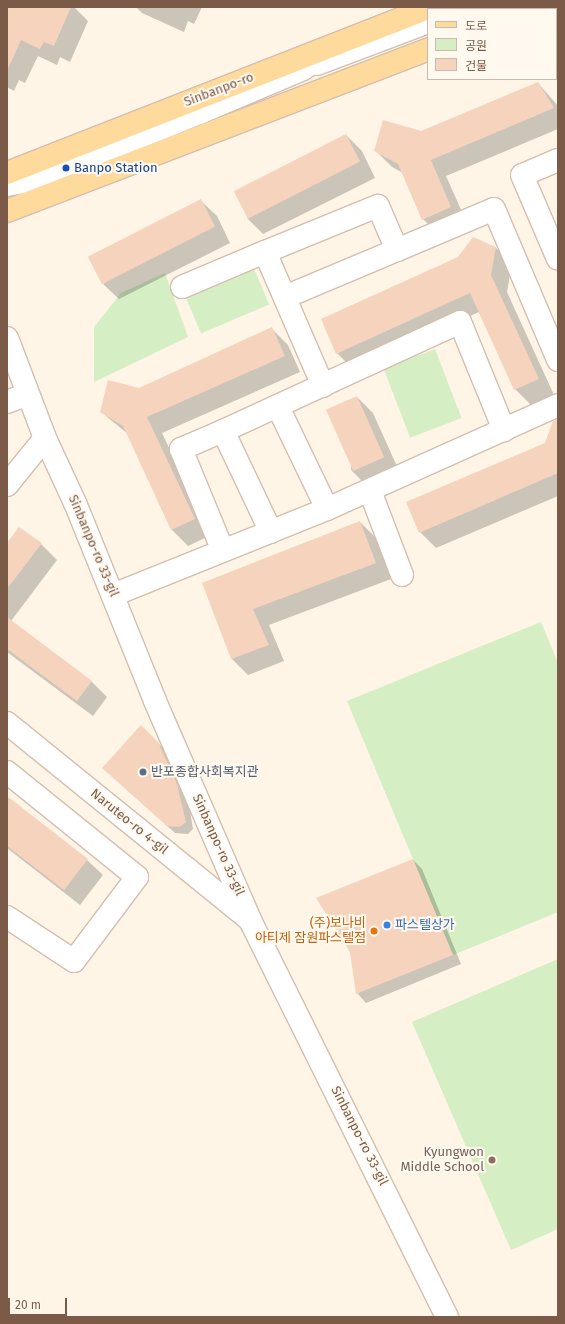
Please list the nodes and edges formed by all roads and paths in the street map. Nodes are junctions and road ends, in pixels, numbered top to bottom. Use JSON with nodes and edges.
{"nodes":[{"id":1,"x":427,"y":9,"type":"edge"},
{"id":2,"x":427,"y":22,"type":"edge"},
{"id":3,"x":344,"y":41,"type":"junction"},
{"id":4,"x":427,"y":50,"type":"edge"},
{"id":5,"x":303,"y":69,"type":"junction"},
{"id":6,"x":558,"y":160,"type":"edge"},
{"id":7,"x":7,"y":173,"type":"edge"},
{"id":8,"x":7,"y":184,"type":"edge"},
{"id":9,"x":7,"y":211,"type":"edge"},
{"id":10,"x":396,"y":250,"type":"junction"},
{"id":11,"x":265,"y":252,"type":"junction"},
{"id":12,"x":558,"y":259,"type":"edge"},
{"id":13,"x":182,"y":287,"type":"dead end"},
{"id":14,"x":284,"y":297,"type":"junction"},
{"id":15,"x":7,"y":338,"type":"edge"},
{"id":16,"x":558,"y":360,"type":"edge"},
{"id":17,"x":323,"y":386,"type":"junction"},
{"id":18,"x":28,"y":394,"type":"junction"},
{"id":19,"x":7,"y":402,"type":"edge"},
{"id":20,"x":558,"y":405,"type":"edge"},
{"id":21,"x":278,"y":407,"type":"junction"},
{"id":22,"x":504,"y":430,"type":"junction"},
{"id":23,"x":223,"y":431,"type":"junction"},
{"id":24,"x":45,"y":438,"type":"junction"},
{"id":25,"x":7,"y":485,"type":"edge"},
{"id":26,"x":370,"y":490,"type":"junction"},
{"id":27,"x":327,"y":509,"type":"junction"},
{"id":28,"x":271,"y":532,"type":"junction"},
{"id":29,"x":223,"y":551,"type":"junction"},
{"id":30,"x":402,"y":575,"type":"dead end"},
{"id":31,"x":113,"y":595,"type":"junction"},
{"id":32,"x":7,"y":723,"type":"edge"},
{"id":33,"x":7,"y":772,"type":"edge"},
{"id":34,"x":7,"y":917,"type":"edge"},
{"id":35,"x":250,"y":920,"type":"junction"},
{"id":36,"x":447,"y":1317,"type":"edge"}],
"edges":[{"from":1,"to":3,"type":"main road","name":"Sinbanpo-ro"},
{"from":2,"to":5,"type":"street"},
{"from":3,"to":5,"type":"street"},
{"from":3,"to":7,"type":"main road","name":"Sinbanpo-ro"},
{"from":4,"to":9,"type":"main road"},
{"from":5,"to":8,"type":"street"},
{"from":6,"to":12,"type":"street"},
{"from":10,"to":11,"type":"street"},
{"from":10,"to":14,"type":"street"},
{"from":10,"to":16,"type":"street"},
{"from":11,"to":13,"type":"street"},
{"from":11,"to":14,"type":"street"},
{"from":14,"to":17,"type":"street"},
{"from":15,"to":18,"type":"street","name":"Sinbanpo-ro 33-gil"},
{"from":17,"to":21,"type":"street"},
{"from":17,"to":22,"type":"street"},
{"from":18,"to":19,"type":"street"},
{"from":18,"to":24,"type":"street","name":"Sinbanpo-ro 33-gil"},
{"from":20,"to":22,"type":"street"},
{"from":21,"to":23,"type":"street"},
{"from":21,"to":27,"type":"street"},
{"from":22,"to":26,"type":"street"},
{"from":23,"to":28,"type":"street"},
{"from":23,"to":29,"type":"street"},
{"from":24,"to":25,"type":"street"},
{"from":24,"to":31,"type":"street","name":"Sinbanpo-ro 33-gil"},
{"from":26,"to":27,"type":"street"},
{"from":26,"to":30,"type":"street"},
{"from":27,"to":28,"type":"street"},
{"from":28,"to":29,"type":"street"},
{"from":29,"to":31,"type":"street"},
{"from":31,"to":35,"type":"street","name":"Sinbanpo-ro 33-gil"},
{"from":32,"to":35,"type":"street","name":"Naruteo-ro 4-gil"},
{"from":33,"to":34,"type":"street"},
{"from":35,"to":36,"type":"street","name":"Sinbanpo-ro 33-gil"}]}
